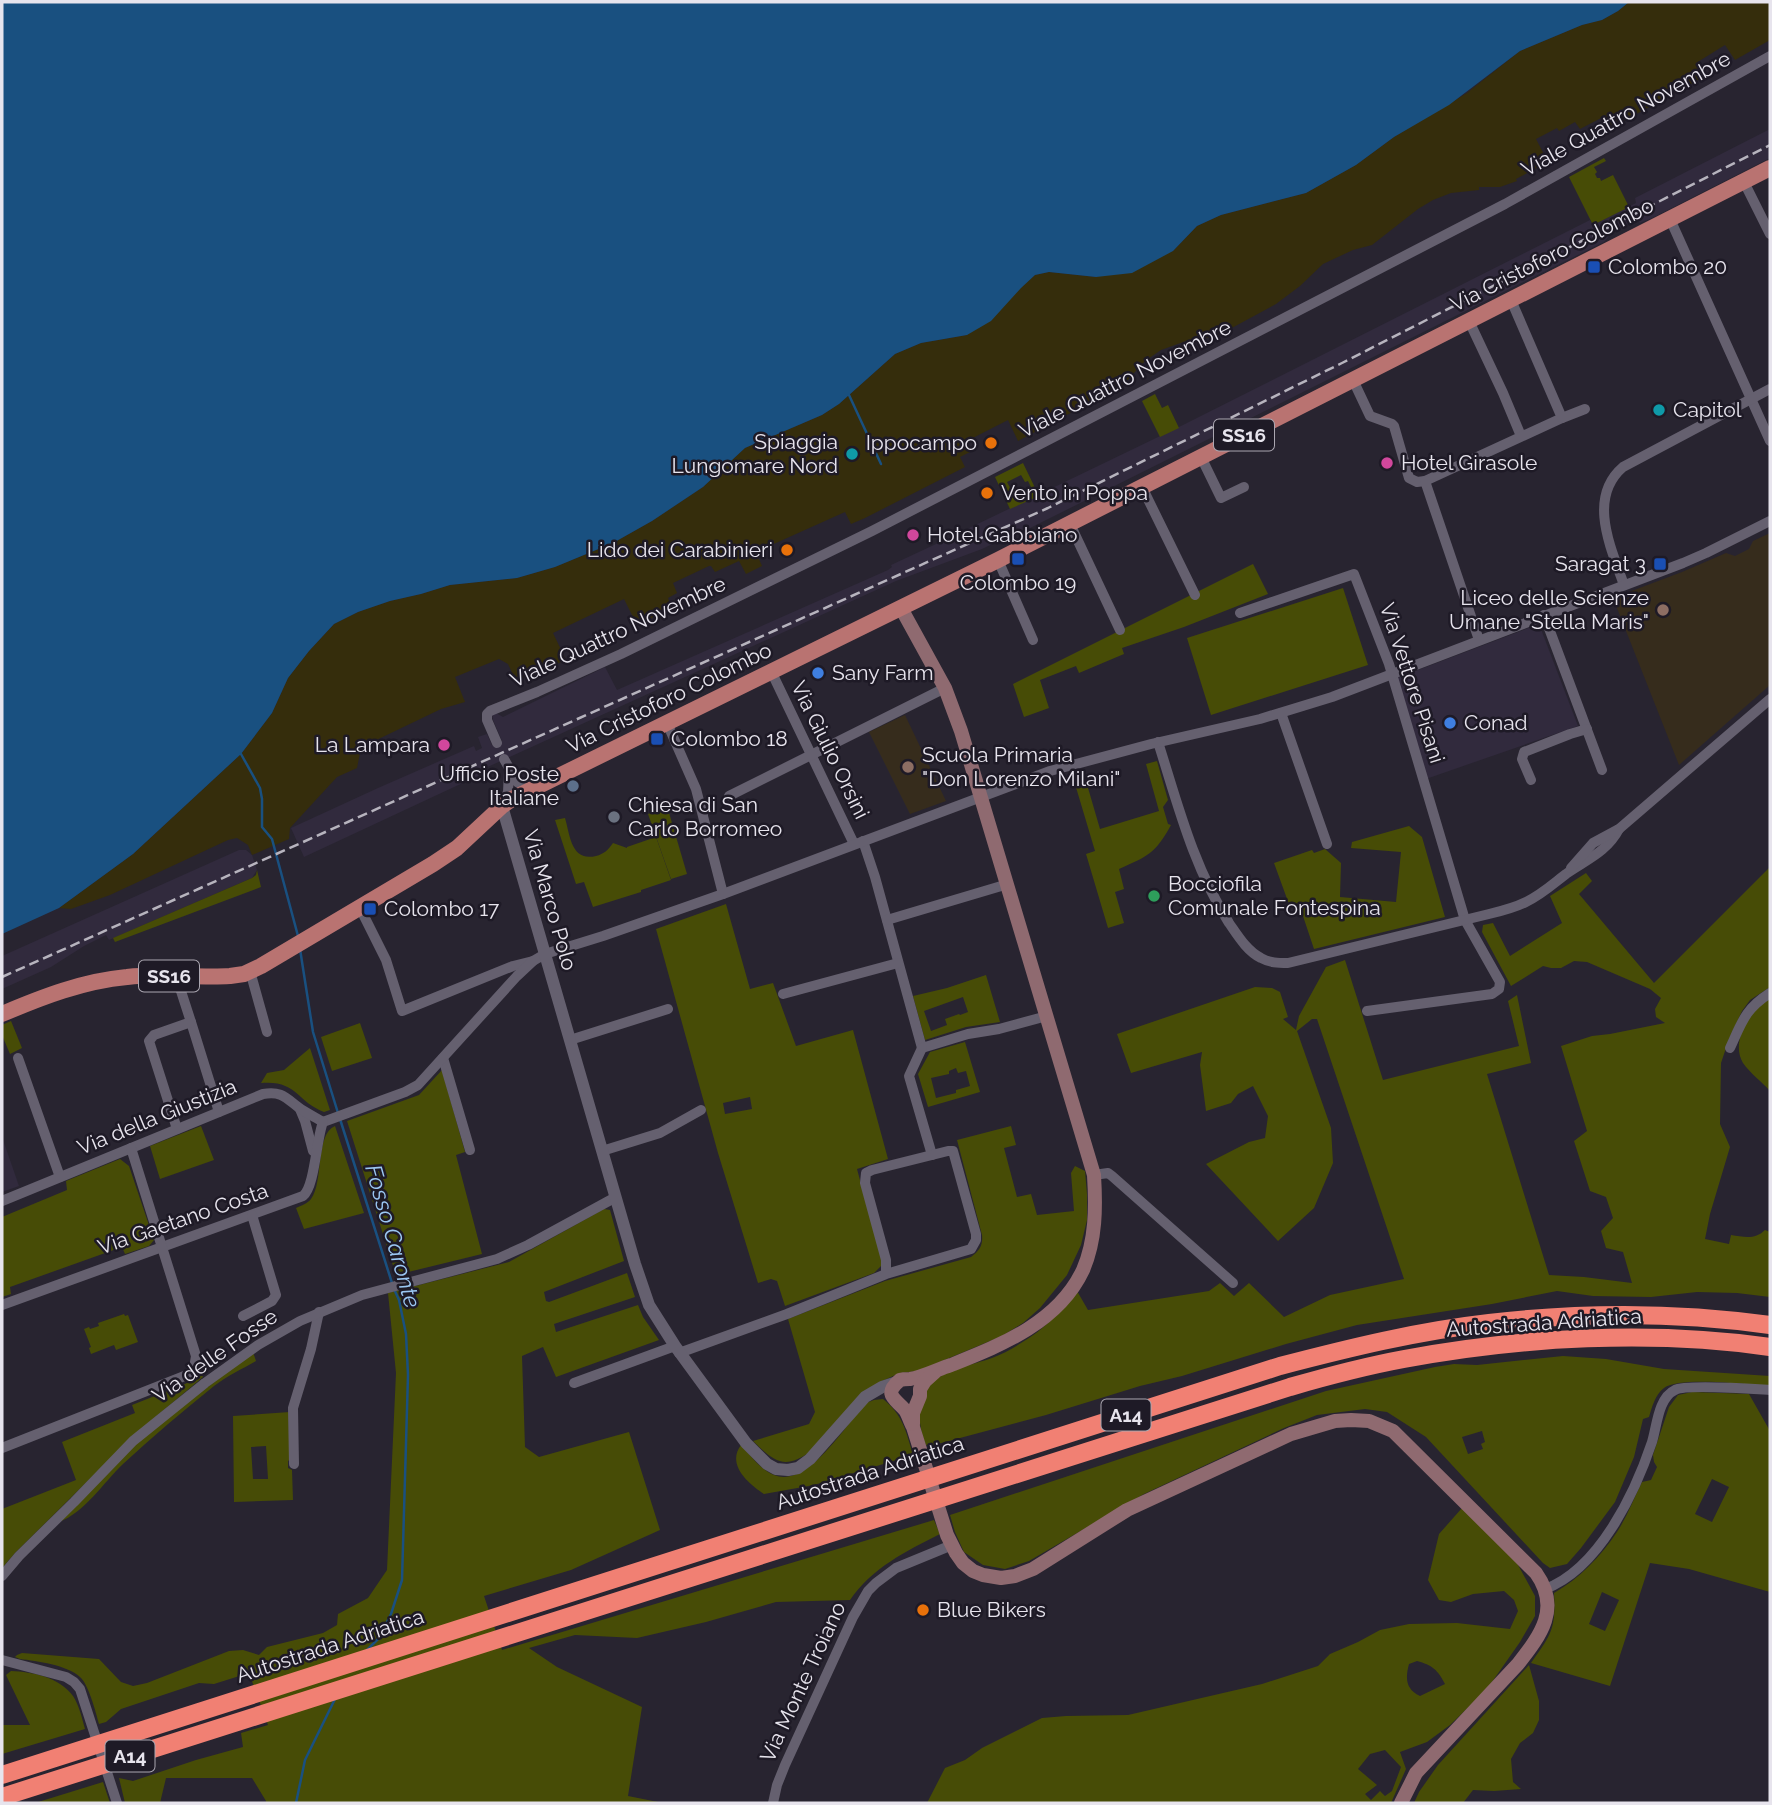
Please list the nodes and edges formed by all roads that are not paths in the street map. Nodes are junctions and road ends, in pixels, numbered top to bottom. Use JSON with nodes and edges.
{"nodes":[{"id":1,"x":1770,"y":55,"type":"edge"},
{"id":2,"x":1770,"y":168,"type":"edge"},
{"id":3,"x":1744,"y":182,"type":"junction"},
{"id":4,"x":1670,"y":219,"type":"junction"},
{"id":5,"x":1770,"y":234,"type":"edge"},
{"id":6,"x":1511,"y":300,"type":"junction"},
{"id":7,"x":1469,"y":321,"type":"junction"},
{"id":8,"x":1353,"y":380,"type":"junction"},
{"id":9,"x":1770,"y":390,"type":"edge"},
{"id":10,"x":1751,"y":399,"type":"junction"},
{"id":11,"x":1585,"y":409,"type":"dead end"},
{"id":12,"x":1562,"y":418,"type":"junction"},
{"id":13,"x":1521,"y":436,"type":"junction"},
{"id":14,"x":1770,"y":441,"type":"edge"},
{"id":15,"x":1201,"y":457,"type":"junction"},
{"id":16,"x":1425,"y":481,"type":"junction"},
{"id":17,"x":1142,"y":487,"type":"junction"},
{"id":18,"x":1244,"y":487,"type":"dead end"},
{"id":19,"x":1770,"y":521,"type":"edge"},
{"id":20,"x":1070,"y":524,"type":"junction"},
{"id":21,"x":998,"y":560,"type":"junction"},
{"id":22,"x":1623,"y":585,"type":"junction"},
{"id":23,"x":1195,"y":595,"type":"dead end"},
{"id":24,"x":901,"y":608,"type":"junction"},
{"id":25,"x":1240,"y":613,"type":"dead end"},
{"id":26,"x":1544,"y":615,"type":"junction"},
{"id":27,"x":1120,"y":630,"type":"dead end"},
{"id":28,"x":1033,"y":640,"type":"dead end"},
{"id":29,"x":1479,"y":640,"type":"junction"},
{"id":30,"x":771,"y":671,"type":"junction"},
{"id":31,"x":1392,"y":674,"type":"junction"},
{"id":32,"x":945,"y":688,"type":"junction"},
{"id":33,"x":1770,"y":699,"type":"edge"},
{"id":34,"x":1281,"y":713,"type":"junction"},
{"id":35,"x":667,"y":723,"type":"junction"},
{"id":36,"x":1587,"y":729,"type":"junction"},
{"id":37,"x":1158,"y":742,"type":"junction"},
{"id":38,"x":497,"y":743,"type":"dead end"},
{"id":39,"x":811,"y":755,"type":"junction"},
{"id":40,"x":505,"y":759,"type":"dead end"},
{"id":41,"x":509,"y":770,"type":"junction"},
{"id":42,"x":1602,"y":770,"type":"dead end"},
{"id":43,"x":1531,"y":780,"type":"dead end"},
{"id":44,"x":528,"y":791,"type":"junction"},
{"id":45,"x":729,"y":796,"type":"dead end"},
{"id":46,"x":981,"y":796,"type":"junction"},
{"id":47,"x":502,"y":806,"type":"junction"},
{"id":48,"x":858,"y":843,"type":"junction"},
{"id":49,"x":1327,"y":844,"type":"dead end"},
{"id":50,"x":1008,"y":884,"type":"junction"},
{"id":51,"x":723,"y":894,"type":"junction"},
{"id":52,"x":360,"y":908,"type":"junction"},
{"id":53,"x":887,"y":920,"type":"junction"},
{"id":54,"x":1465,"y":920,"type":"junction"},
{"id":55,"x":545,"y":954,"type":"junction"},
{"id":56,"x":533,"y":961,"type":"junction"},
{"id":57,"x":898,"y":963,"type":"junction"},
{"id":58,"x":250,"y":971,"type":"junction"},
{"id":59,"x":179,"y":976,"type":"junction"},
{"id":60,"x":1770,"y":993,"type":"edge"},
{"id":61,"x":783,"y":994,"type":"dead end"},
{"id":62,"x":668,"y":1009,"type":"dead end"},
{"id":63,"x":1367,"y":1010,"type":"dead end"},
{"id":64,"x":2,"y":1014,"type":"edge"},
{"id":65,"x":1047,"y":1016,"type":"junction"},
{"id":66,"x":191,"y":1022,"type":"junction"},
{"id":67,"x":267,"y":1032,"type":"dead end"},
{"id":68,"x":570,"y":1040,"type":"junction"},
{"id":69,"x":922,"y":1048,"type":"junction"},
{"id":70,"x":1730,"y":1048,"type":"dead end"},
{"id":71,"x":18,"y":1058,"type":"dead end"},
{"id":72,"x":443,"y":1058,"type":"junction"},
{"id":73,"x":300,"y":1108,"type":"junction"},
{"id":74,"x":701,"y":1110,"type":"dead end"},
{"id":75,"x":219,"y":1112,"type":"junction"},
{"id":76,"x":328,"y":1120,"type":"junction"},
{"id":77,"x":177,"y":1129,"type":"junction"},
{"id":78,"x":131,"y":1148,"type":"junction"},
{"id":79,"x":470,"y":1150,"type":"dead end"},
{"id":80,"x":603,"y":1151,"type":"junction"},
{"id":81,"x":932,"y":1155,"type":"junction"},
{"id":82,"x":314,"y":1159,"type":"junction"},
{"id":83,"x":1094,"y":1175,"type":"junction"},
{"id":84,"x":60,"y":1177,"type":"junction"},
{"id":85,"x":616,"y":1197,"type":"junction"},
{"id":86,"x":2,"y":1202,"type":"edge"},
{"id":87,"x":252,"y":1215,"type":"junction"},
{"id":88,"x":163,"y":1246,"type":"junction"},
{"id":89,"x":886,"y":1274,"type":"junction"},
{"id":90,"x":1233,"y":1283,"type":"dead end"},
{"id":91,"x":2,"y":1305,"type":"edge"},
{"id":92,"x":319,"y":1312,"type":"junction"},
{"id":93,"x":243,"y":1316,"type":"dead end"},
{"id":94,"x":1770,"y":1325,"type":"edge"},
{"id":95,"x":1770,"y":1347,"type":"edge"},
{"id":96,"x":677,"y":1349,"type":"junction"},
{"id":97,"x":574,"y":1383,"type":"dead end"},
{"id":98,"x":909,"y":1383,"type":"junction"},
{"id":99,"x":1770,"y":1390,"type":"edge"},
{"id":100,"x":873,"y":1392,"type":"junction"},
{"id":101,"x":904,"y":1402,"type":"junction"},
{"id":102,"x":2,"y":1448,"type":"edge"},
{"id":103,"x":294,"y":1464,"type":"dead end"},
{"id":104,"x":949,"y":1540,"type":"junction"},
{"id":105,"x":2,"y":1577,"type":"edge"},
{"id":106,"x":1545,"y":1589,"type":"junction"},
{"id":107,"x":2,"y":1660,"type":"edge"},
{"id":108,"x":2,"y":1775,"type":"edge"},
{"id":109,"x":2,"y":1797,"type":"edge"},
{"id":110,"x":117,"y":1803,"type":"edge"},
{"id":111,"x":772,"y":1803,"type":"edge"},
{"id":112,"x":1401,"y":1803,"type":"edge"}],
"edges":[{"from":1,"to":38,"type":"street","name":"Viale Quattro Novembre"},
{"from":2,"to":3,"type":"main road","name":"Via Cristoforo Colombo","number":"SS16"},
{"from":3,"to":4,"type":"main road","name":"Via Cristoforo Colombo","number":"SS16"},
{"from":3,"to":5,"type":"street"},
{"from":4,"to":6,"type":"main road","name":"Via Cristoforo Colombo","number":"SS16"},
{"from":4,"to":10,"type":"street"},
{"from":6,"to":7,"type":"main road","name":"Via Cristoforo Colombo","number":"SS16"},
{"from":6,"to":12,"type":"street"},
{"from":7,"to":8,"type":"main road","name":"Via Cristoforo Colombo","number":"SS16"},
{"from":7,"to":13,"type":"street"},
{"from":8,"to":15,"type":"main road","name":"Via Cristoforo Colombo","number":"SS16"},
{"from":8,"to":16,"type":"street"},
{"from":9,"to":10,"type":"street"},
{"from":10,"to":14,"type":"street"},
{"from":10,"to":22,"type":"street"},
{"from":11,"to":12,"type":"street"},
{"from":12,"to":13,"type":"street"},
{"from":13,"to":16,"type":"street"},
{"from":15,"to":17,"type":"main road","name":"Via Cristoforo Colombo","number":"SS16"},
{"from":15,"to":18,"type":"street"},
{"from":16,"to":29,"type":"street"},
{"from":17,"to":20,"type":"main road","name":"Via Cristoforo Colombo","number":"SS16"},
{"from":17,"to":23,"type":"street"},
{"from":19,"to":22,"type":"street"},
{"from":20,"to":21,"type":"main road","name":"Via Cristoforo Colombo","number":"SS16"},
{"from":20,"to":27,"type":"street"},
{"from":21,"to":24,"type":"main road","name":"Via Cristoforo Colombo","number":"SS16"},
{"from":21,"to":28,"type":"street"},
{"from":22,"to":26,"type":"street"},
{"from":24,"to":30,"type":"main road","name":"Via Cristoforo Colombo","number":"SS16"},
{"from":24,"to":32,"type":"main road"},
{"from":25,"to":31,"type":"street","name":"Via Vettore Pisani"},
{"from":26,"to":29,"type":"street"},
{"from":26,"to":36,"type":"street"},
{"from":29,"to":31,"type":"street"},
{"from":30,"to":35,"type":"main road","name":"Via Cristoforo Colombo","number":"SS16"},
{"from":30,"to":39,"type":"street","name":"Via Giulio Orsini"},
{"from":31,"to":34,"type":"street"},
{"from":31,"to":54,"type":"street","name":"Via Vettore Pisani"},
{"from":32,"to":39,"type":"street"},
{"from":32,"to":46,"type":"main road"},
{"from":33,"to":54,"type":"street"},
{"from":34,"to":37,"type":"street"},
{"from":34,"to":49,"type":"street"},
{"from":35,"to":44,"type":"main road","name":"Via Cristoforo Colombo","number":"SS16"},
{"from":35,"to":51,"type":"street"},
{"from":36,"to":42,"type":"street"},
{"from":36,"to":43,"type":"street"},
{"from":37,"to":46,"type":"street"},
{"from":37,"to":54,"type":"street"},
{"from":39,"to":45,"type":"street"},
{"from":39,"to":48,"type":"street","name":"Via Giulio Orsini"},
{"from":40,"to":41,"type":"street"},
{"from":41,"to":44,"type":"street"},
{"from":41,"to":47,"type":"street","name":"Via Marco Polo"},
{"from":44,"to":47,"type":"main road","name":"Via Cristoforo Colombo","number":"SS16"},
{"from":46,"to":48,"type":"street"},
{"from":46,"to":50,"type":"main road"},
{"from":47,"to":52,"type":"main road","name":"Via Cristoforo Colombo","number":"SS16"},
{"from":47,"to":55,"type":"street","name":"Via Marco Polo"},
{"from":48,"to":51,"type":"street"},
{"from":48,"to":53,"type":"street","name":"Via Giulio Orsini"},
{"from":50,"to":53,"type":"street"},
{"from":50,"to":65,"type":"main road"},
{"from":51,"to":55,"type":"street"},
{"from":52,"to":56,"type":"street"},
{"from":52,"to":58,"type":"main road","name":"Via Cristoforo Colombo","number":"SS16"},
{"from":53,"to":57,"type":"street","name":"Via Giulio Orsini"},
{"from":54,"to":63,"type":"street","name":"Via Vettore Pisani"},
{"from":55,"to":56,"type":"street"},
{"from":55,"to":68,"type":"street","name":"Via Marco Polo"},
{"from":56,"to":72,"type":"street"},
{"from":57,"to":61,"type":"street"},
{"from":57,"to":69,"type":"street","name":"Via Giulio Orsini"},
{"from":58,"to":59,"type":"main road","name":"Via Cristoforo Colombo","number":"SS16"},
{"from":58,"to":67,"type":"street"},
{"from":59,"to":64,"type":"main road","name":"Via Cristoforo Colombo","number":"SS16"},
{"from":59,"to":66,"type":"street"},
{"from":60,"to":70,"type":"street"},
{"from":62,"to":68,"type":"street"},
{"from":65,"to":69,"type":"street"},
{"from":65,"to":83,"type":"main road"},
{"from":66,"to":75,"type":"street"},
{"from":66,"to":77,"type":"street"},
{"from":68,"to":80,"type":"street","name":"Via Marco Polo"},
{"from":69,"to":81,"type":"street"},
{"from":71,"to":84,"type":"street"},
{"from":72,"to":76,"type":"street"},
{"from":72,"to":79,"type":"street"},
{"from":73,"to":75,"type":"street","name":"Via della Giustizia"},
{"from":73,"to":76,"type":"street","name":"Via della Giustizia"},
{"from":73,"to":82,"type":"street"},
{"from":74,"to":80,"type":"street"},
{"from":75,"to":77,"type":"street","name":"Via della Giustizia"},
{"from":76,"to":82,"type":"street","name":"Via Gaetano Costa"},
{"from":77,"to":78,"type":"street","name":"Via della Giustizia"},
{"from":78,"to":84,"type":"street","name":"Via della Giustizia"},
{"from":78,"to":88,"type":"street"},
{"from":80,"to":85,"type":"street","name":"Via Marco Polo"},
{"from":81,"to":89,"type":"street"},
{"from":81,"to":89,"type":"street"},
{"from":82,"to":87,"type":"street","name":"Via Gaetano Costa"},
{"from":83,"to":90,"type":"street"},
{"from":83,"to":98,"type":"main road"},
{"from":84,"to":86,"type":"street","name":"Via della Giustizia"},
{"from":85,"to":92,"type":"street","name":"Via delle Fosse"},
{"from":85,"to":96,"type":"street","name":"Via Marco Polo"},
{"from":87,"to":88,"type":"street","name":"Via Gaetano Costa"},
{"from":87,"to":93,"type":"street"},
{"from":88,"to":91,"type":"street","name":"Via Gaetano Costa"},
{"from":88,"to":102,"type":"street"},
{"from":89,"to":96,"type":"street"},
{"from":92,"to":103,"type":"street"},
{"from":92,"to":105,"type":"street","name":"Via delle Fosse"},
{"from":94,"to":108,"type":"highway","name":"Autostrada Adriatica","number":"A14"},
{"from":95,"to":109,"type":"highway","name":"Autostrada Adriatica","number":"A14"},
{"from":96,"to":97,"type":"street"},
{"from":96,"to":100,"type":"street","name":"Via Marco Polo"},
{"from":98,"to":100,"type":"street","name":"Via Marco Polo"},
{"from":98,"to":101,"type":"main road"},
{"from":98,"to":101,"type":"main road"},
{"from":99,"to":106,"type":"street"},
{"from":100,"to":101,"type":"street"},
{"from":101,"to":104,"type":"main road"},
{"from":104,"to":106,"type":"main road"},
{"from":104,"to":111,"type":"street","name":"Via Monte Troiano"},
{"from":106,"to":112,"type":"main road"},
{"from":107,"to":110,"type":"street"}]}
